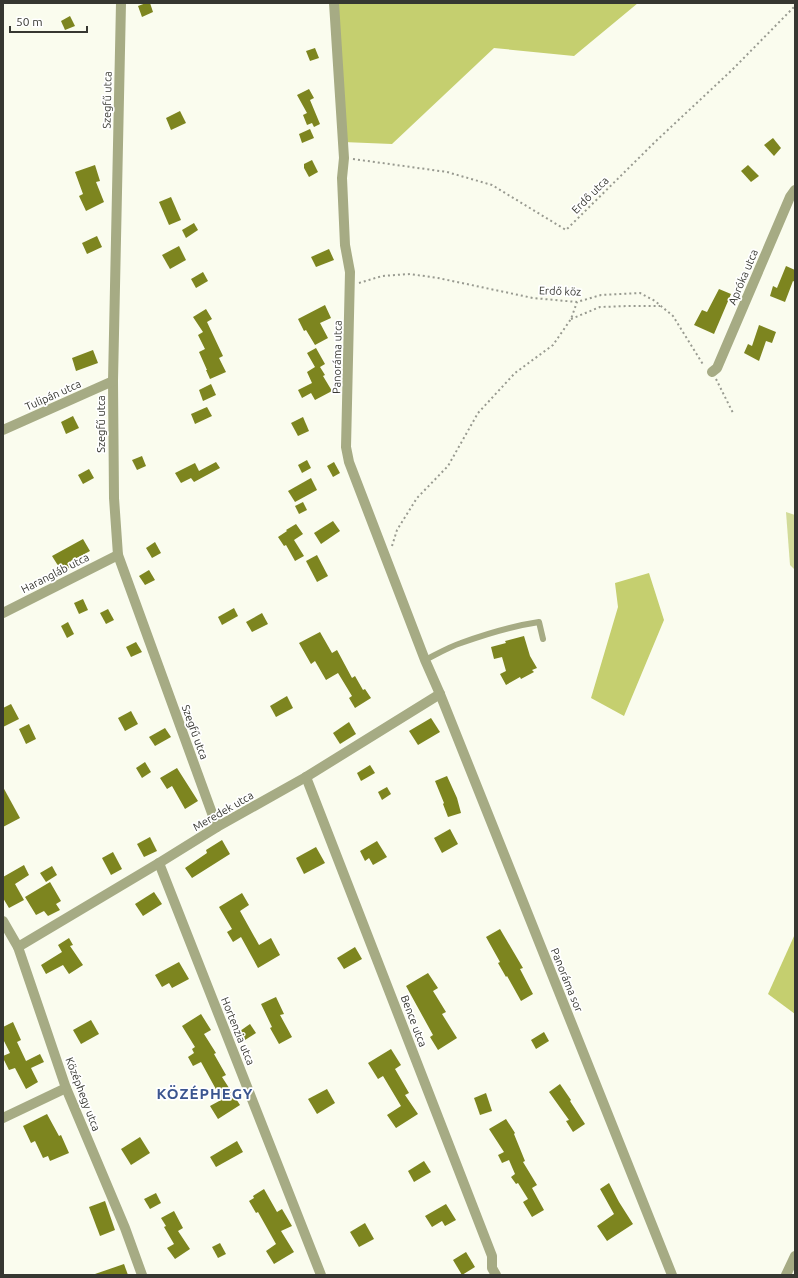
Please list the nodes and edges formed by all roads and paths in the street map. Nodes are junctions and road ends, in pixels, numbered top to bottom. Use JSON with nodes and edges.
{"nodes":[{"id":1,"x":121,"y":3,"type":"edge"},
{"id":2,"x":334,"y":3,"type":"edge"},
{"id":3,"x":795,"y":6,"type":"edge"},
{"id":4,"x":344,"y":158,"type":"junction"},
{"id":5,"x":795,"y":190,"type":"edge"},
{"id":6,"x":350,"y":286,"type":"junction"},
{"id":7,"x":577,"y":302,"type":"junction"},
{"id":8,"x":661,"y":306,"type":"junction"},
{"id":9,"x":571,"y":319,"type":"junction"},
{"id":10,"x":712,"y":372,"type":"junction"},
{"id":11,"x":113,"y":381,"type":"junction"},
{"id":12,"x":733,"y":413,"type":"dead end"},
{"id":13,"x":3,"y":430,"type":"edge"},
{"id":14,"x":118,"y":555,"type":"junction"},
{"id":15,"x":388,"y":562,"type":"junction"},
{"id":16,"x":3,"y":613,"type":"edge"},
{"id":17,"x":543,"y":639,"type":"dead end"},
{"id":18,"x":425,"y":660,"type":"junction"},
{"id":19,"x":440,"y":694,"type":"junction"},
{"id":20,"x":306,"y":777,"type":"junction"},
{"id":21,"x":217,"y":827,"type":"junction"},
{"id":22,"x":159,"y":863,"type":"junction"},
{"id":23,"x":3,"y":922,"type":"edge"},
{"id":24,"x":18,"y":948,"type":"junction"},
{"id":25,"x":66,"y":1088,"type":"junction"},
{"id":26,"x":3,"y":1118,"type":"edge"},
{"id":27,"x":795,"y":1256,"type":"edge"},
{"id":28,"x":491,"y":1273,"type":"edge"},
{"id":29,"x":142,"y":1275,"type":"edge"},
{"id":30,"x":321,"y":1275,"type":"edge"},
{"id":31,"x":672,"y":1275,"type":"edge"},
{"id":32,"x":786,"y":1275,"type":"edge"}],
"edges":[{"from":1,"to":11,"type":"street","name":"Szegfű utca"},
{"from":2,"to":4,"type":"street","name":"Panoráma utca"},
{"from":3,"to":4,"type":"path","name":"Erdő utca"},
{"from":4,"to":6,"type":"street","name":"Panoráma utca"},
{"from":5,"to":10,"type":"street","name":"Apróka utca"},
{"from":6,"to":7,"type":"path","name":"Erdő köz"},
{"from":6,"to":15,"type":"street","name":"Panoráma utca"},
{"from":7,"to":8,"type":"path","name":"Erdő köz"},
{"from":7,"to":9,"type":"path"},
{"from":8,"to":9,"type":"path"},
{"from":8,"to":10,"type":"path","name":"Erdő köz"},
{"from":9,"to":15,"type":"path"},
{"from":10,"to":12,"type":"path","name":"Erdő köz"},
{"from":11,"to":13,"type":"street","name":"Tulipán utca"},
{"from":11,"to":14,"type":"street","name":"Szegfű utca"},
{"from":14,"to":16,"type":"street","name":"Harangláb utca"},
{"from":14,"to":21,"type":"street","name":"Szegfű utca"},
{"from":15,"to":18,"type":"street","name":"Panoráma utca"},
{"from":17,"to":18,"type":"lane"},
{"from":18,"to":19,"type":"street","name":"Panoráma utca"},
{"from":19,"to":20,"type":"street","name":"Meredek utca"},
{"from":19,"to":31,"type":"street","name":"Panoráma sor"},
{"from":20,"to":21,"type":"street","name":"Meredek utca"},
{"from":20,"to":28,"type":"street","name":"Bence utca"},
{"from":21,"to":22,"type":"street","name":"Meredek utca"},
{"from":22,"to":24,"type":"street","name":"Meredek utca"},
{"from":22,"to":30,"type":"street","name":"Hortenzia utca"},
{"from":23,"to":24,"type":"street","name":"Középhegy utca"},
{"from":24,"to":25,"type":"street","name":"Középhegy utca"},
{"from":25,"to":26,"type":"street"},
{"from":25,"to":29,"type":"street","name":"Középhegy utca"},
{"from":27,"to":32,"type":"street"}]}
